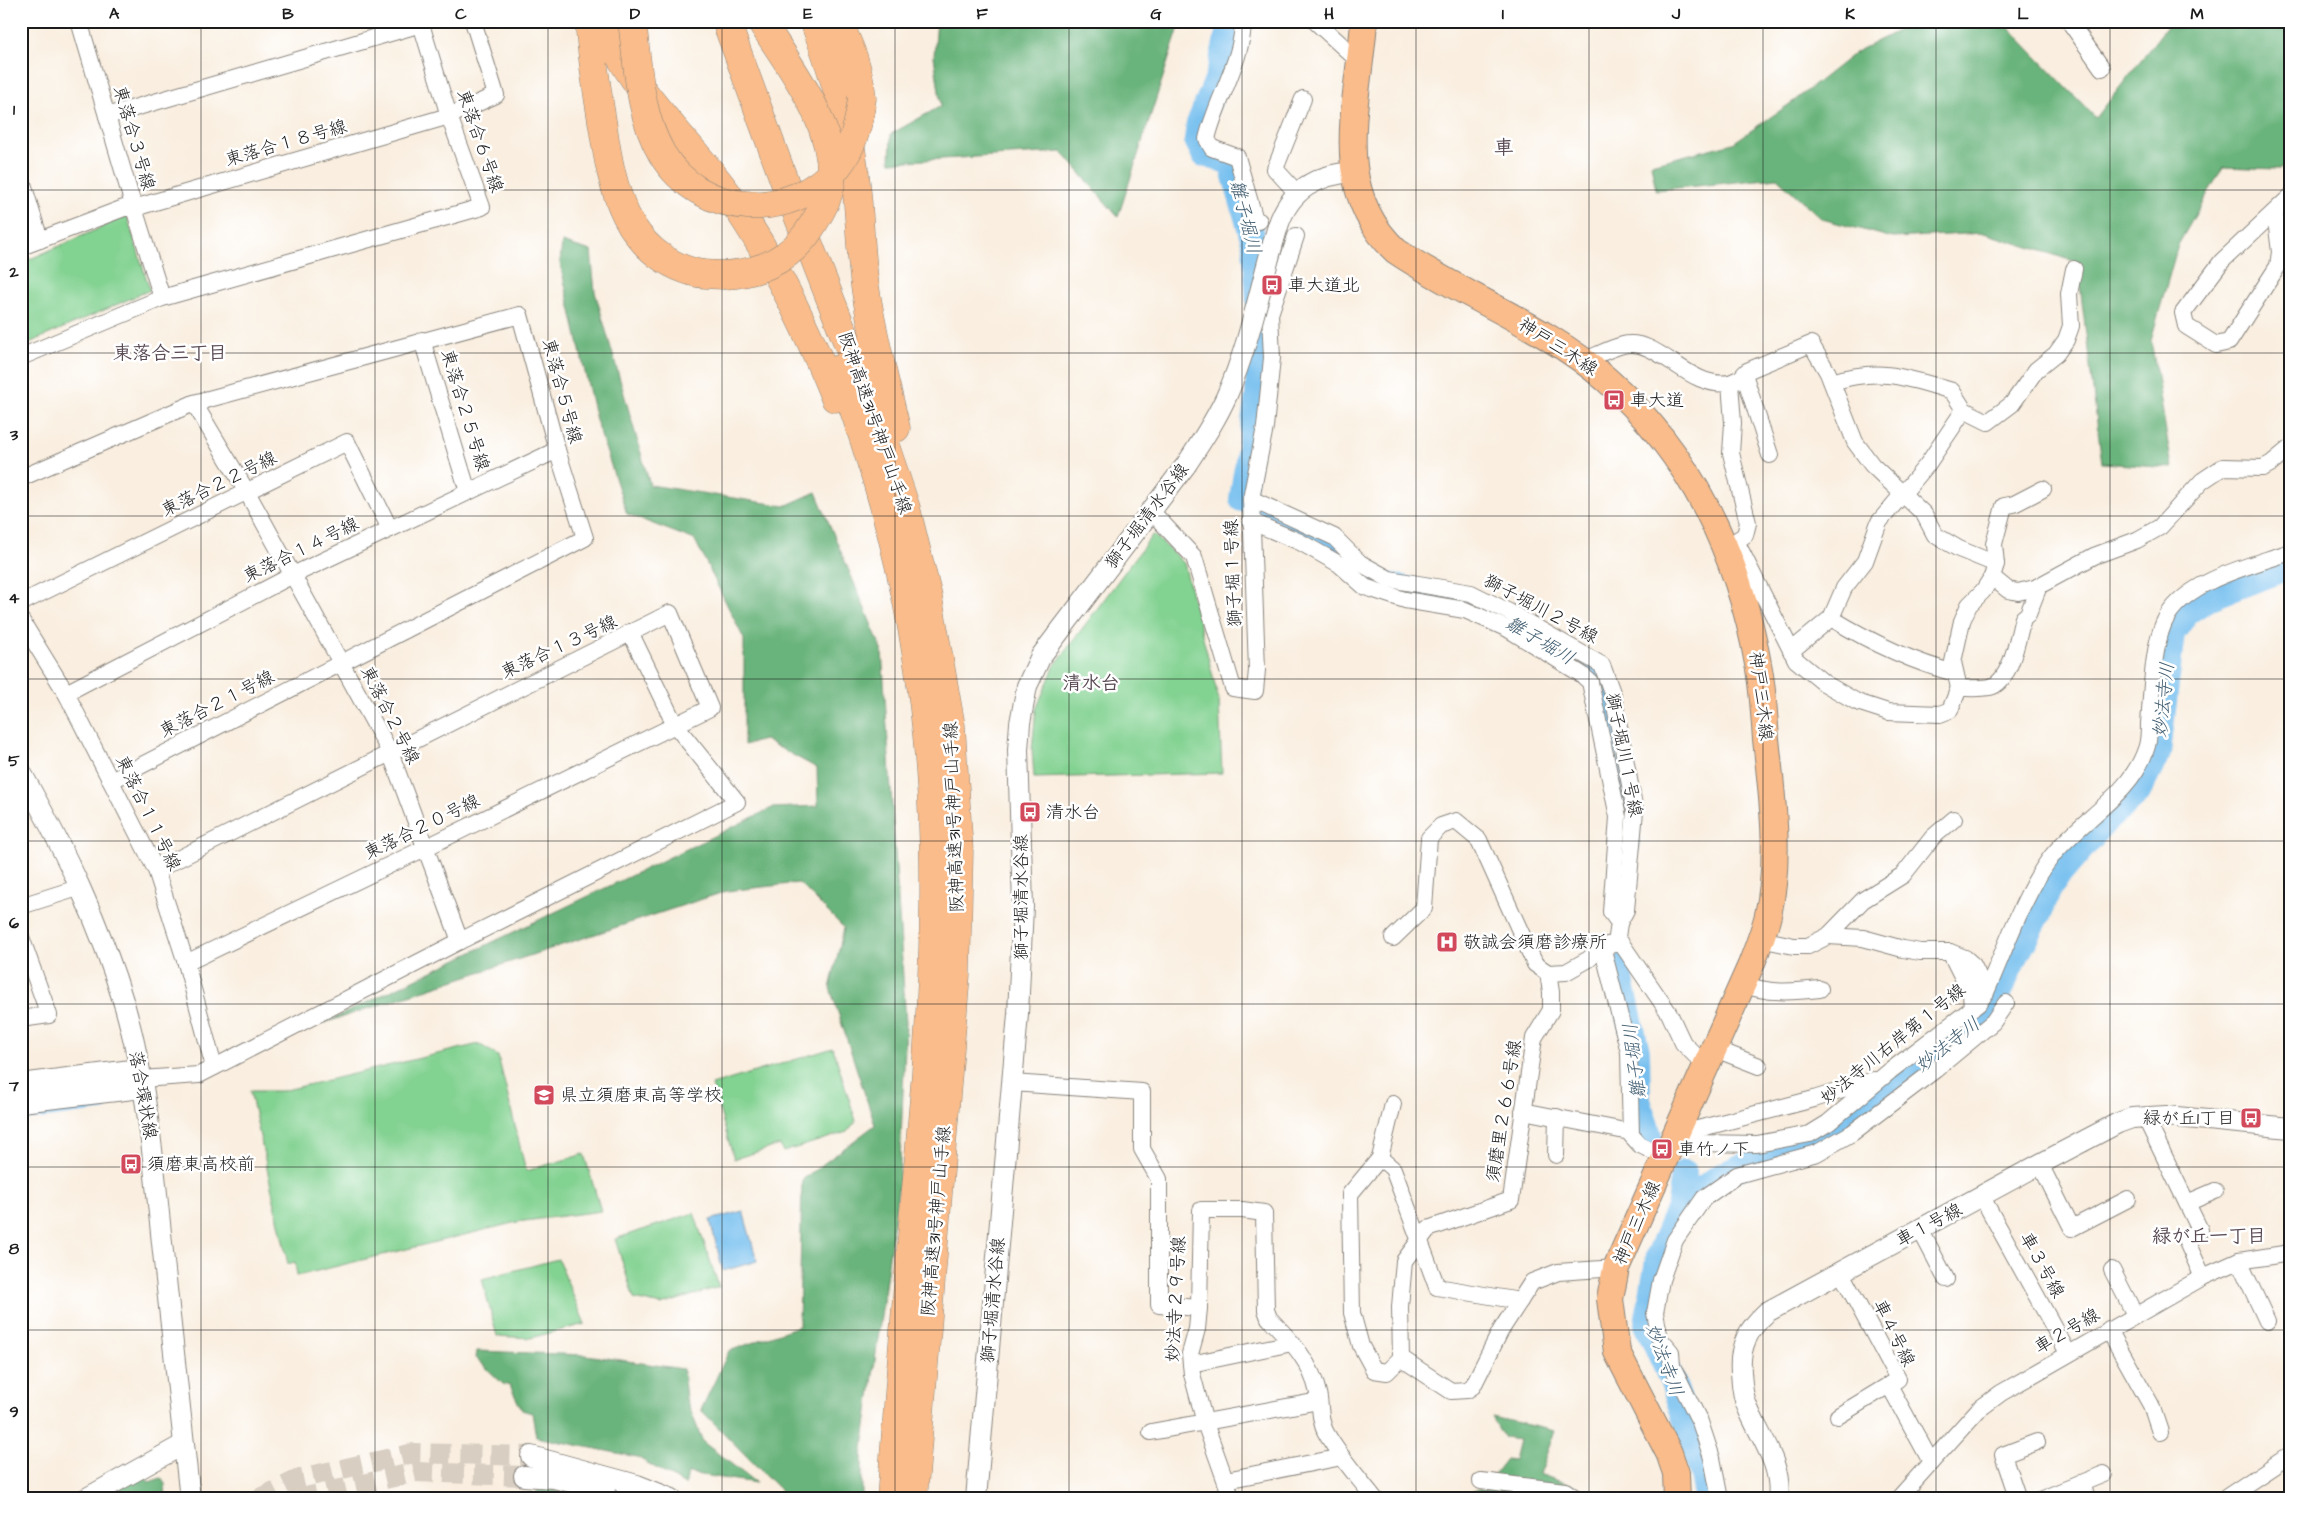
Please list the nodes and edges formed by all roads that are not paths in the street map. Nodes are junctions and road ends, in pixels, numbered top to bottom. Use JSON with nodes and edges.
{"nodes":[{"id":1,"x":79,"y":21,"type":"edge"},
{"id":2,"x":473,"y":21,"type":"edge"},
{"id":3,"x":589,"y":21,"type":"edge"},
{"id":4,"x":603,"y":21,"type":"edge"},
{"id":5,"x":632,"y":21,"type":"edge"},
{"id":6,"x":706,"y":21,"type":"edge"},
{"id":7,"x":726,"y":21,"type":"edge"},
{"id":8,"x":761,"y":21,"type":"edge"},
{"id":9,"x":814,"y":21,"type":"edge"},
{"id":10,"x":838,"y":21,"type":"edge"},
{"id":11,"x":1243,"y":21,"type":"edge"},
{"id":12,"x":1314,"y":21,"type":"edge"},
{"id":13,"x":1364,"y":21,"type":"edge"},
{"id":14,"x":2069,"y":21,"type":"edge"},
{"id":15,"x":1361,"y":63,"type":"junction"},
{"id":16,"x":2102,"y":68,"type":"dead end"},
{"id":17,"x":1303,"y":99,"type":"dead end"},
{"id":18,"x":107,"y":116,"type":"junction"},
{"id":19,"x":449,"y":116,"type":"junction"},
{"id":20,"x":1355,"y":172,"type":"junction"},
{"id":21,"x":21,"y":177,"type":"edge"},
{"id":22,"x":1297,"y":193,"type":"junction"},
{"id":23,"x":2290,"y":197,"type":"edge"},
{"id":24,"x":134,"y":208,"type":"junction"},
{"id":25,"x":2275,"y":212,"type":"junction"},
{"id":26,"x":1268,"y":224,"type":"junction"},
{"id":27,"x":1296,"y":236,"type":"dead end"},
{"id":28,"x":40,"y":240,"type":"junction"},
{"id":29,"x":21,"y":247,"type":"edge"},
{"id":30,"x":2074,"y":269,"type":"dead end"},
{"id":31,"x":162,"y":298,"type":"junction"},
{"id":32,"x":422,"y":340,"type":"junction"},
{"id":33,"x":21,"y":357,"type":"edge"},
{"id":34,"x":1584,"y":361,"type":"junction"},
{"id":35,"x":1744,"y":374,"type":"junction"},
{"id":36,"x":1832,"y":382,"type":"junction"},
{"id":37,"x":1730,"y":383,"type":"junction"},
{"id":38,"x":194,"y":402,"type":"junction"},
{"id":39,"x":1964,"y":410,"type":"junction"},
{"id":40,"x":2290,"y":448,"type":"edge"},
{"id":41,"x":556,"y":450,"type":"junction"},
{"id":42,"x":1770,"y":456,"type":"dead end"},
{"id":43,"x":21,"y":478,"type":"edge"},
{"id":44,"x":2043,"y":489,"type":"dead end"},
{"id":45,"x":247,"y":492,"type":"junction"},
{"id":46,"x":468,"y":492,"type":"junction"},
{"id":47,"x":1901,"y":494,"type":"junction"},
{"id":48,"x":1251,"y":499,"type":"junction"},
{"id":49,"x":1151,"y":510,"type":"junction"},
{"id":50,"x":1250,"y":521,"type":"junction"},
{"id":51,"x":390,"y":529,"type":"junction"},
{"id":52,"x":1730,"y":542,"type":"junction"},
{"id":53,"x":2290,"y":552,"type":"edge"},
{"id":54,"x":900,"y":567,"type":"junction"},
{"id":55,"x":1994,"y":570,"type":"junction"},
{"id":56,"x":293,"y":575,"type":"junction"},
{"id":57,"x":2040,"y":586,"type":"junction"},
{"id":58,"x":21,"y":603,"type":"edge"},
{"id":59,"x":1831,"y":618,"type":"junction"},
{"id":60,"x":21,"y":620,"type":"edge"},
{"id":61,"x":630,"y":632,"type":"junction"},
{"id":62,"x":935,"y":632,"type":"junction"},
{"id":63,"x":1792,"y":651,"type":"junction"},
{"id":64,"x":341,"y":663,"type":"junction"},
{"id":65,"x":1957,"y":681,"type":"junction"},
{"id":66,"x":66,"y":693,"type":"junction"},
{"id":67,"x":675,"y":725,"type":"junction"},
{"id":68,"x":390,"y":752,"type":"junction"},
{"id":69,"x":21,"y":772,"type":"edge"},
{"id":70,"x":111,"y":781,"type":"junction"},
{"id":71,"x":1954,"y":819,"type":"dead end"},
{"id":72,"x":425,"y":848,"type":"junction"},
{"id":73,"x":156,"y":870,"type":"junction"},
{"id":74,"x":82,"y":887,"type":"junction"},
{"id":75,"x":21,"y":906,"type":"edge"},
{"id":76,"x":1619,"y":923,"type":"junction"},
{"id":77,"x":1828,"y":936,"type":"junction"},
{"id":78,"x":21,"y":937,"type":"edge"},
{"id":79,"x":1393,"y":938,"type":"dead end"},
{"id":80,"x":1760,"y":939,"type":"junction"},
{"id":81,"x":460,"y":941,"type":"junction"},
{"id":82,"x":1609,"y":945,"type":"junction"},
{"id":83,"x":1950,"y":952,"type":"junction"},
{"id":84,"x":186,"y":963,"type":"junction"},
{"id":85,"x":1548,"y":972,"type":"junction"},
{"id":86,"x":1742,"y":984,"type":"junction"},
{"id":87,"x":1820,"y":989,"type":"dead end"},
{"id":88,"x":1986,"y":992,"type":"junction"},
{"id":89,"x":2006,"y":1003,"type":"dead end"},
{"id":90,"x":1972,"y":1009,"type":"junction"},
{"id":91,"x":21,"y":1019,"type":"edge"},
{"id":92,"x":1710,"y":1055,"type":"junction"},
{"id":93,"x":1759,"y":1066,"type":"dead end"},
{"id":94,"x":214,"y":1067,"type":"junction"},
{"id":95,"x":1882,"y":1078,"type":"junction"},
{"id":96,"x":141,"y":1079,"type":"junction"},
{"id":97,"x":1012,"y":1083,"type":"junction"},
{"id":98,"x":21,"y":1084,"type":"edge"},
{"id":99,"x":21,"y":1102,"type":"edge"},
{"id":100,"x":1392,"y":1104,"type":"dead end"},
{"id":101,"x":1524,"y":1111,"type":"junction"},
{"id":102,"x":1557,"y":1117,"type":"junction"},
{"id":103,"x":2145,"y":1117,"type":"junction"},
{"id":104,"x":2290,"y":1128,"type":"edge"},
{"id":105,"x":1630,"y":1132,"type":"junction"},
{"id":106,"x":1673,"y":1143,"type":"junction"},
{"id":107,"x":1556,"y":1155,"type":"dead end"},
{"id":108,"x":1380,"y":1158,"type":"junction"},
{"id":109,"x":2040,"y":1164,"type":"junction"},
{"id":110,"x":2215,"y":1191,"type":"dead end"},
{"id":111,"x":1982,"y":1197,"type":"junction"},
{"id":112,"x":2128,"y":1199,"type":"dead end"},
{"id":113,"x":2187,"y":1203,"type":"junction"},
{"id":114,"x":1920,"y":1229,"type":"junction"},
{"id":115,"x":1419,"y":1241,"type":"junction"},
{"id":116,"x":2290,"y":1253,"type":"edge"},
{"id":117,"x":2239,"y":1261,"type":"junction"},
{"id":118,"x":1616,"y":1268,"type":"junction"},
{"id":119,"x":2112,"y":1270,"type":"dead end"},
{"id":120,"x":1840,"y":1271,"type":"junction"},
{"id":121,"x":2203,"y":1277,"type":"junction"},
{"id":122,"x":1946,"y":1279,"type":"dead end"},
{"id":123,"x":1520,"y":1301,"type":"junction"},
{"id":124,"x":1200,"y":1308,"type":"junction"},
{"id":125,"x":2135,"y":1315,"type":"junction"},
{"id":126,"x":2267,"y":1321,"type":"dead end"},
{"id":127,"x":2109,"y":1330,"type":"junction"},
{"id":128,"x":1292,"y":1343,"type":"junction"},
{"id":129,"x":2068,"y":1353,"type":"junction"},
{"id":130,"x":1401,"y":1358,"type":"junction"},
{"id":131,"x":1191,"y":1364,"type":"junction"},
{"id":132,"x":1889,"y":1384,"type":"junction"},
{"id":133,"x":1319,"y":1401,"type":"junction"},
{"id":134,"x":1838,"y":1416,"type":"dead end"},
{"id":135,"x":1205,"y":1422,"type":"junction"},
{"id":136,"x":1151,"y":1432,"type":"dead end"},
{"id":137,"x":2160,"y":1432,"type":"dead end"},
{"id":138,"x":2037,"y":1442,"type":"dead end"},
{"id":139,"x":184,"y":1444,"type":"junction"},
{"id":140,"x":2290,"y":1455,"type":"edge"},
{"id":141,"x":531,"y":1456,"type":"tunnel mouth"},
{"id":142,"x":1342,"y":1457,"type":"junction"},
{"id":143,"x":1931,"y":1462,"type":"junction"},
{"id":144,"x":2104,"y":1474,"type":"dead end"},
{"id":145,"x":524,"y":1476,"type":"tunnel mouth"},
{"id":146,"x":1226,"y":1480,"type":"junction"},
{"id":147,"x":1481,"y":1481,"type":"dead end"},
{"id":148,"x":2084,"y":1491,"type":"edge"},
{"id":149,"x":85,"y":1499,"type":"edge"},
{"id":150,"x":190,"y":1499,"type":"edge"},
{"id":151,"x":633,"y":1499,"type":"edge"},
{"id":152,"x":672,"y":1499,"type":"edge"},
{"id":153,"x":891,"y":1499,"type":"edge"},
{"id":154,"x":913,"y":1499,"type":"edge"},
{"id":155,"x":976,"y":1499,"type":"edge"},
{"id":156,"x":1232,"y":1499,"type":"edge"},
{"id":157,"x":1375,"y":1499,"type":"edge"},
{"id":158,"x":1577,"y":1499,"type":"edge"},
{"id":159,"x":1677,"y":1499,"type":"edge"},
{"id":160,"x":1720,"y":1499,"type":"edge"},
{"id":161,"x":1778,"y":1499,"type":"edge"},
{"id":162,"x":1898,"y":1499,"type":"edge"},
{"id":163,"x":2018,"y":1499,"type":"edge"},
{"id":164,"x":2042,"y":1499,"type":"edge"},
{"id":165,"x":2228,"y":1499,"type":"edge"}],
"edges":[{"from":1,"to":18,"type":"street","name":"東落合３号線"},
{"from":2,"to":19,"type":"street","name":"東落合１８号線"},
{"from":3,"to":8,"type":"highway","bridge":true},
{"from":4,"to":54,"type":"highway"},
{"from":5,"to":10,"type":"highway","bridge":true},
{"from":6,"to":54,"type":"highway","name":"阪神高速31号神戸山手線"},
{"from":7,"to":62,"type":"highway","name":"阪神高速31号神戸山手線"},
{"from":9,"to":62,"type":"highway"},
{"from":11,"to":26,"type":"street"},
{"from":12,"to":15,"type":"street"},
{"from":13,"to":15,"type":"main road","name":"神戸三木線"},
{"from":14,"to":16,"type":"street"},
{"from":15,"to":20,"type":"main road","name":"神戸三木線"},
{"from":17,"to":22,"type":"street"},
{"from":18,"to":19,"type":"street","name":"東落合６号線"},
{"from":18,"to":24,"type":"street","name":"東落合３号線"},
{"from":19,"to":24,"type":"street","name":"東落合１８号線"},
{"from":19,"to":31,"type":"street","name":"東落合６号線"},
{"from":20,"to":22,"type":"street","name":"獅子堀清水谷線"},
{"from":20,"to":34,"type":"main road","name":"神戸三木線"},
{"from":21,"to":28,"type":"street"},
{"from":22,"to":26,"type":"street","name":"獅子堀清水谷線"},
{"from":23,"to":25,"type":"street"},
{"from":24,"to":28,"type":"street","name":"東落合３号線"},
{"from":24,"to":31,"type":"street"},
{"from":25,"to":25,"type":"street"},
{"from":26,"to":49,"type":"street","name":"獅子堀清水谷線","bridge":true},
{"from":27,"to":48,"type":"street","name":"獅子堀１号線"},
{"from":28,"to":29,"type":"street","name":"東落合３号線"},
{"from":30,"to":39,"type":"street"},
{"from":31,"to":33,"type":"street","name":"東落合６号線"},
{"from":32,"to":38,"type":"street","name":"東落合５号線"},
{"from":32,"to":41,"type":"street","name":"東落合５号線"},
{"from":32,"to":46,"type":"street","name":"東落合２５号線"},
{"from":34,"to":37,"type":"street"},
{"from":34,"to":52,"type":"main road","name":"神戸三木線"},
{"from":35,"to":36,"type":"street"},
{"from":35,"to":37,"type":"street"},
{"from":35,"to":42,"type":"street"},
{"from":36,"to":39,"type":"street"},
{"from":36,"to":47,"type":"street"},
{"from":37,"to":52,"type":"street"},
{"from":38,"to":43,"type":"street"},
{"from":38,"to":45,"type":"street","name":"東落合２号線"},
{"from":39,"to":47,"type":"street"},
{"from":40,"to":57,"type":"street"},
{"from":41,"to":46,"type":"street","name":"東落合１４号線"},
{"from":41,"to":64,"type":"street","name":"東落合５号線"},
{"from":44,"to":55,"type":"street"},
{"from":45,"to":51,"type":"street","name":"東落合２２号線"},
{"from":45,"to":56,"type":"street","name":"東落合２号線"},
{"from":45,"to":58,"type":"street","name":"東落合２２号線"},
{"from":46,"to":51,"type":"street","name":"東落合１４号線"},
{"from":47,"to":55,"type":"street"},
{"from":47,"to":59,"type":"street"},
{"from":48,"to":50,"type":"street","name":"獅子堀１号線"},
{"from":48,"to":76,"type":"street","name":"獅子堀川２号線"},
{"from":49,"to":50,"type":"street","name":"獅子堀１号線"},
{"from":49,"to":97,"type":"street","name":"獅子堀清水谷線"},
{"from":50,"to":76,"type":"street","name":"獅子堀川１号線"},
{"from":51,"to":56,"type":"street","name":"東落合１４号線"},
{"from":52,"to":63,"type":"street"},
{"from":52,"to":80,"type":"main road","name":"神戸三木線"},
{"from":53,"to":88,"type":"street","name":"妙法寺川右岸第１号線"},
{"from":54,"to":153,"type":"highway","name":"阪神高速31号神戸山手線"},
{"from":55,"to":57,"type":"street"},
{"from":55,"to":65,"type":"street"},
{"from":56,"to":64,"type":"street","name":"東落合２号線"},
{"from":56,"to":66,"type":"street","name":"東落合１４号線"},
{"from":57,"to":65,"type":"street"},
{"from":59,"to":63,"type":"street"},
{"from":59,"to":65,"type":"street"},
{"from":60,"to":66,"type":"street","name":"東落合１１号線"},
{"from":61,"to":67,"type":"street","name":"東落合１３号線"},
{"from":61,"to":67,"type":"street","name":"東落合２０号線"},
{"from":61,"to":68,"type":"street","name":"東落合１３号線"},
{"from":62,"to":154,"type":"highway","name":"阪神高速31号神戸山手線"},
{"from":63,"to":65,"type":"street"},
{"from":64,"to":68,"type":"street","name":"東落合２号線"},
{"from":64,"to":70,"type":"street","name":"東落合２１号線"},
{"from":66,"to":70,"type":"street","name":"東落合１１号線"},
{"from":67,"to":72,"type":"street","name":"東落合２０号線"},
{"from":67,"to":81,"type":"street","name":"東落合１３号線"},
{"from":68,"to":72,"type":"street","name":"東落合２号線"},
{"from":68,"to":73,"type":"street","name":"東落合１３号線"},
{"from":69,"to":74,"type":"street","name":"落合環状線"},
{"from":70,"to":73,"type":"street","name":"東落合１１号線"},
{"from":71,"to":77,"type":"street"},
{"from":72,"to":81,"type":"street","name":"東落合２号線"},
{"from":72,"to":84,"type":"street","name":"東落合２０号線"},
{"from":73,"to":84,"type":"street","name":"東落合１１号線"},
{"from":74,"to":75,"type":"street"},
{"from":74,"to":96,"type":"street","name":"落合環状線"},
{"from":76,"to":82,"type":"street","name":"獅子堀川１号線"},
{"from":77,"to":80,"type":"street"},
{"from":77,"to":83,"type":"street"},
{"from":78,"to":91,"type":"street"},
{"from":79,"to":85,"type":"street"},
{"from":80,"to":86,"type":"main road","name":"神戸三木線"},
{"from":81,"to":94,"type":"street"},
{"from":82,"to":85,"type":"street"},
{"from":82,"to":92,"type":"street"},
{"from":82,"to":105,"type":"street"},
{"from":83,"to":88,"type":"street"},
{"from":83,"to":90,"type":"street"},
{"from":84,"to":94,"type":"street","name":"東落合１１号線"},
{"from":85,"to":101,"type":"street","name":"須磨里２６６号線"},
{"from":86,"to":87,"type":"street"},
{"from":86,"to":92,"type":"main road","name":"神戸三木線"},
{"from":88,"to":90,"type":"street","name":"妙法寺川右岸第１号線"},
{"from":89,"to":160,"type":"street"},
{"from":90,"to":95,"type":"street","name":"妙法寺川右岸第１号線"},
{"from":92,"to":93,"type":"street"},
{"from":92,"to":106,"type":"main road","name":"神戸三木線"},
{"from":94,"to":96,"type":"street"},
{"from":95,"to":106,"type":"street"},
{"from":95,"to":106,"type":"street","name":"妙法寺川右岸第１号線"},
{"from":96,"to":98,"type":"street"},
{"from":96,"to":99,"type":"street"},
{"from":96,"to":139,"type":"street","name":"落合環状線"},
{"from":97,"to":124,"type":"street"},
{"from":97,"to":155,"type":"street","name":"獅子堀清水谷線"},
{"from":100,"to":108,"type":"street"},
{"from":101,"to":102,"type":"street"},
{"from":101,"to":115,"type":"street","name":"須磨里２６６号線"},
{"from":102,"to":105,"type":"street"},
{"from":102,"to":107,"type":"street"},
{"from":103,"to":104,"type":"street","name":"車１号線"},
{"from":103,"to":109,"type":"street","name":"車１号線"},
{"from":103,"to":113,"type":"street"},
{"from":105,"to":106,"type":"street","name":"妙法寺川右岸第１号線"},
{"from":106,"to":118,"type":"main road","name":"神戸三木線"},
{"from":108,"to":115,"type":"street"},
{"from":108,"to":130,"type":"street"},
{"from":109,"to":111,"type":"street","name":"車１号線"},
{"from":109,"to":112,"type":"street"},
{"from":110,"to":113,"type":"street"},
{"from":111,"to":114,"type":"street","name":"車１号線"},
{"from":111,"to":129,"type":"street","name":"車３号線"},
{"from":113,"to":121,"type":"street"},
{"from":114,"to":120,"type":"street","name":"車１号線"},
{"from":114,"to":122,"type":"street"},
{"from":115,"to":123,"type":"street"},
{"from":115,"to":130,"type":"street","name":"須磨里２６６号線"},
{"from":116,"to":117,"type":"street","name":"車２号線"},
{"from":117,"to":121,"type":"street","name":"車２号線"},
{"from":117,"to":126,"type":"street"},
{"from":118,"to":123,"type":"street"},
{"from":118,"to":159,"type":"main road","name":"神戸三木線"},
{"from":119,"to":125,"type":"street"},
{"from":120,"to":132,"type":"street","name":"車４号線"},
{"from":120,"to":161,"type":"street","name":"車１号線"},
{"from":121,"to":125,"type":"street","name":"車２号線"},
{"from":123,"to":130,"type":"street"},
{"from":124,"to":128,"type":"street","name":"妙法寺２９号線"},
{"from":124,"to":131,"type":"street","name":"妙法寺２９号線"},
{"from":125,"to":127,"type":"street","name":"車２号線"},
{"from":127,"to":129,"type":"street","name":"車２号線"},
{"from":127,"to":137,"type":"street"},
{"from":128,"to":131,"type":"street"},
{"from":128,"to":133,"type":"street","name":"妙法寺２９号線"},
{"from":129,"to":143,"type":"street","name":"車２号線"},
{"from":131,"to":135,"type":"street","name":"妙法寺２９号線"},
{"from":132,"to":134,"type":"street"},
{"from":132,"to":143,"type":"street","name":"車４号線"},
{"from":133,"to":135,"type":"street"},
{"from":133,"to":142,"type":"street","name":"妙法寺２９号線"},
{"from":135,"to":136,"type":"street"},
{"from":135,"to":146,"type":"street","name":"妙法寺２９号線"},
{"from":138,"to":163,"type":"street"},
{"from":139,"to":149,"type":"street"},
{"from":139,"to":150,"type":"street","name":"落合環状線"},
{"from":140,"to":165,"type":"street"},
{"from":141,"to":152,"type":"street"},
{"from":142,"to":146,"type":"street"},
{"from":142,"to":157,"type":"street","name":"妙法寺２９号線"},
{"from":143,"to":162,"type":"street","name":"車２号線"},
{"from":144,"to":148,"type":"street"},
{"from":145,"to":151,"type":"street"},
{"from":146,"to":156,"type":"street","name":"妙法寺２９号線"},
{"from":147,"to":158,"type":"street"},
{"from":148,"to":164,"type":"street"}]}
